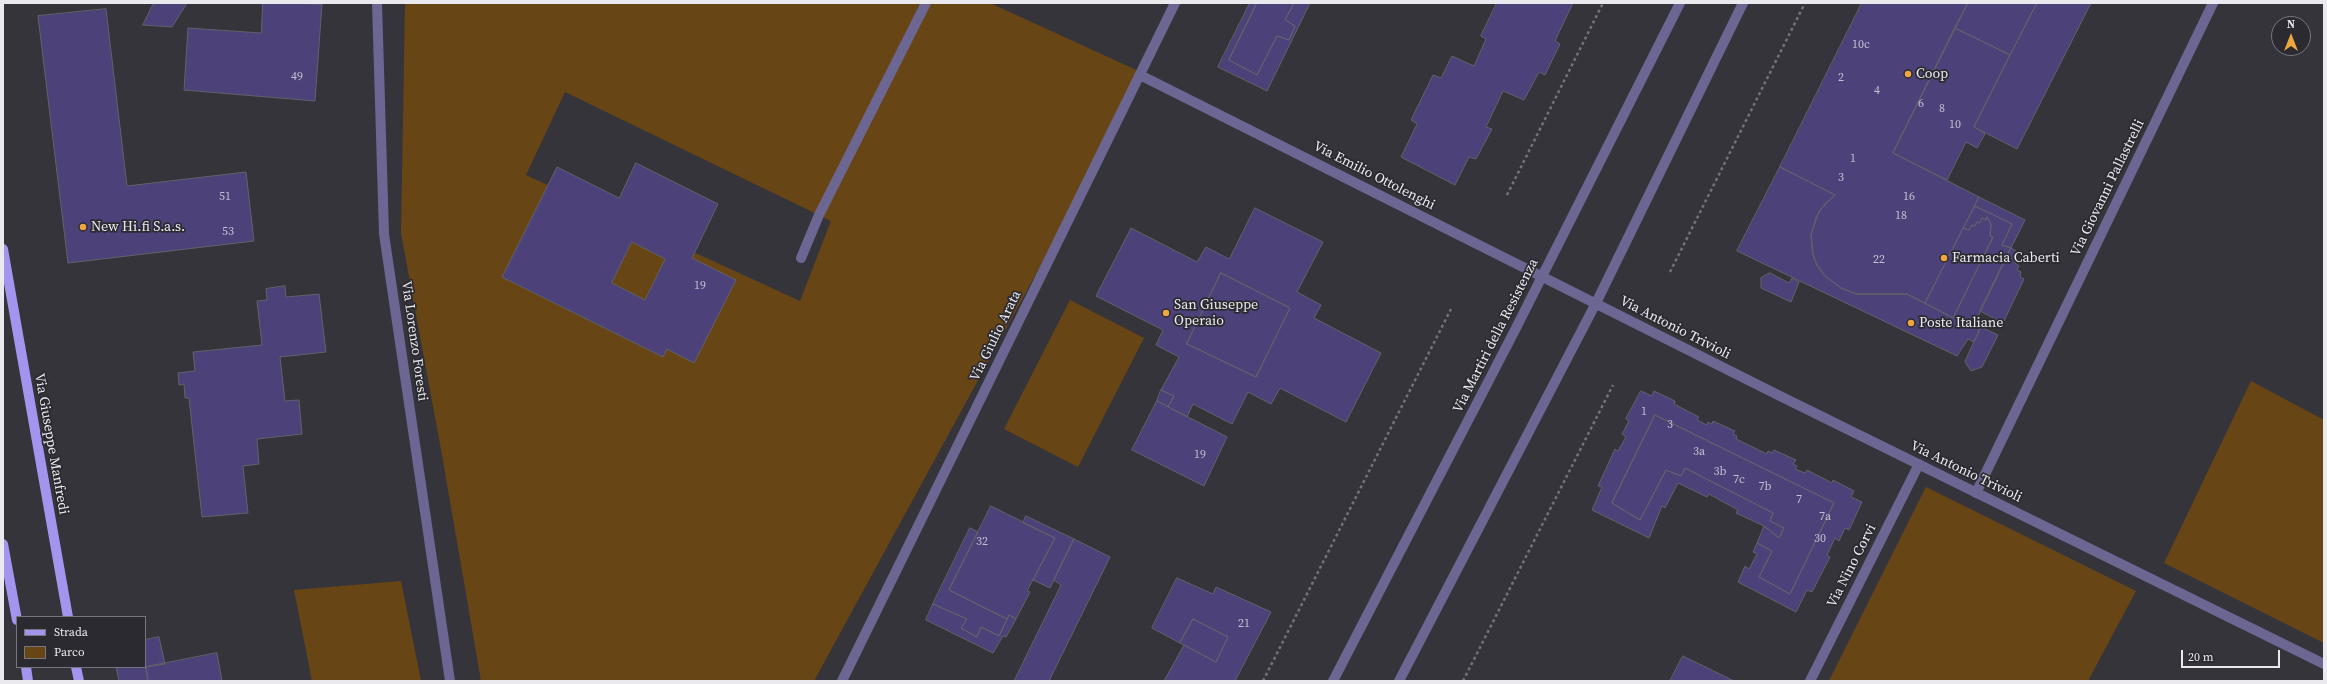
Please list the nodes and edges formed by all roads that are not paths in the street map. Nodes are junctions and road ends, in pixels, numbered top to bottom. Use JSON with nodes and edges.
{"nodes":[{"id":1,"x":377,"y":3,"type":"edge"},
{"id":2,"x":926,"y":3,"type":"edge"},
{"id":3,"x":1175,"y":3,"type":"edge"},
{"id":4,"x":1680,"y":3,"type":"edge"},
{"id":5,"x":1743,"y":3,"type":"edge"},
{"id":6,"x":2214,"y":3,"type":"edge"},
{"id":7,"x":1140,"y":75,"type":"junction"},
{"id":8,"x":3,"y":249,"type":"edge"},
{"id":9,"x":801,"y":258,"type":"dead end"},
{"id":10,"x":1542,"y":276,"type":"junction"},
{"id":11,"x":5,"y":277,"type":"edge"},
{"id":12,"x":1596,"y":304,"type":"junction"},
{"id":13,"x":1919,"y":464,"type":"junction"},
{"id":14,"x":1976,"y":493,"type":"junction"},
{"id":15,"x":3,"y":544,"type":"edge"},
{"id":16,"x":16,"y":616,"type":"edge"},
{"id":17,"x":68,"y":616,"type":"edge"},
{"id":18,"x":2324,"y":664,"type":"edge"},
{"id":19,"x":26,"y":668,"type":"edge"},
{"id":20,"x":76,"y":668,"type":"edge"},
{"id":21,"x":28,"y":681,"type":"edge"},
{"id":22,"x":79,"y":681,"type":"edge"},
{"id":23,"x":450,"y":681,"type":"edge"},
{"id":24,"x":842,"y":681,"type":"edge"},
{"id":25,"x":1333,"y":681,"type":"edge"},
{"id":26,"x":1399,"y":681,"type":"edge"},
{"id":27,"x":1810,"y":681,"type":"edge"}],
"edges":[{"from":1,"to":23,"type":"street","name":"Via Lorenzo Foresti"},
{"from":2,"to":9,"type":"street"},
{"from":3,"to":7,"type":"street","name":"Via Giulio Arata"},
{"from":4,"to":10,"type":"street","name":"Via Martiri della Resistenza"},
{"from":5,"to":12,"type":"street"},
{"from":6,"to":14,"type":"street","name":"Via Giovanni Pallastrelli"},
{"from":7,"to":10,"type":"street","name":"Via Emilio Ottolenghi"},
{"from":7,"to":24,"type":"street","name":"Via Giulio Arata"},
{"from":8,"to":11,"type":"main road","name":"Via Giuseppe Manfredi"},
{"from":10,"to":12,"type":"street","name":"Via Emilio Ottolenghi"},
{"from":10,"to":25,"type":"street","name":"Via Martiri della Resistenza"},
{"from":11,"to":17,"type":"main road","name":"Via Giuseppe Manfredi"},
{"from":12,"to":13,"type":"street","name":"Via Antonio Trivioli"},
{"from":12,"to":26,"type":"street"},
{"from":13,"to":14,"type":"street","name":"Via Antonio Trivioli"},
{"from":13,"to":27,"type":"street","name":"Via Nino Corvi"},
{"from":14,"to":18,"type":"street","name":"Via Antonio Trivioli"},
{"from":15,"to":16,"type":"main road"},
{"from":19,"to":21,"type":"main road"},
{"from":20,"to":22,"type":"main road"}]}
